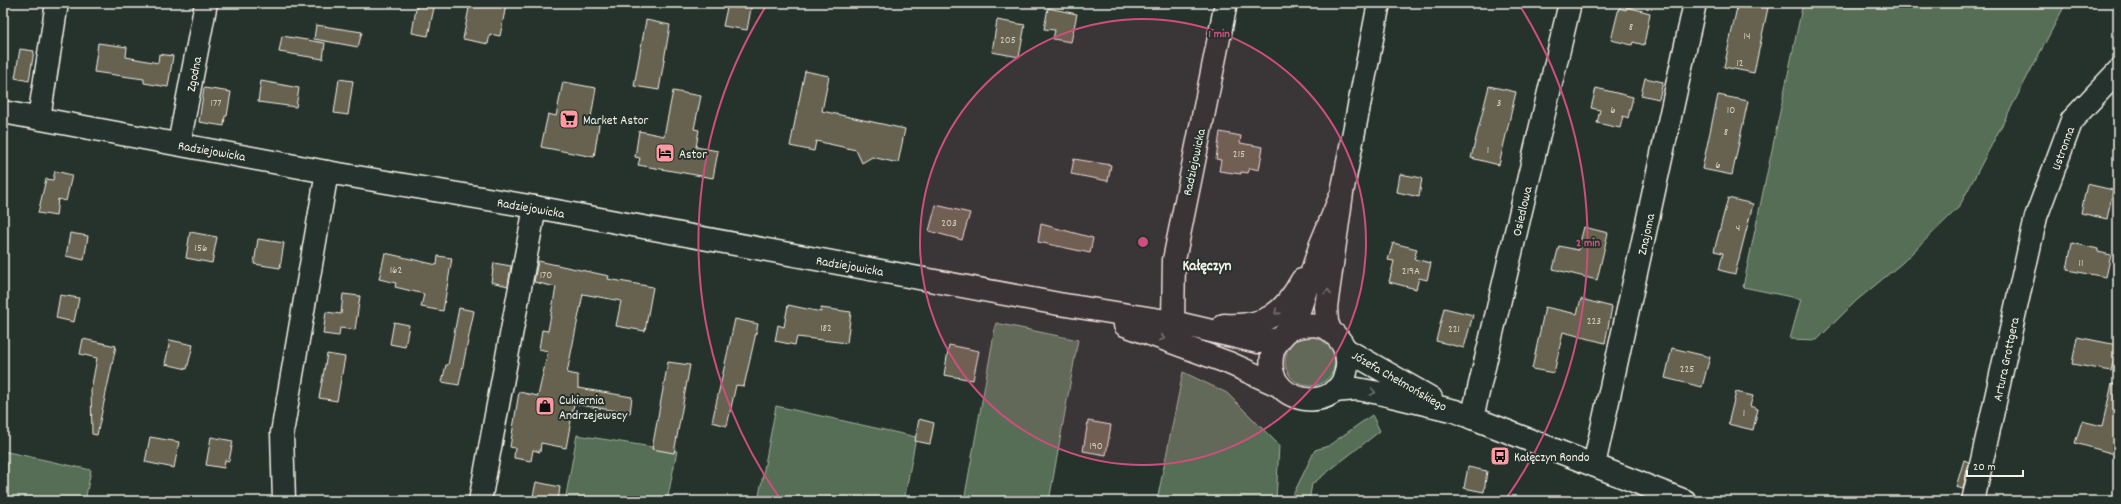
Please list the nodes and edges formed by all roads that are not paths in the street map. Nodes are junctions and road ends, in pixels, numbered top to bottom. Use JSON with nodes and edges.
{"nodes":[{"id":1,"x":57,"y":3,"type":"edge"},
{"id":2,"x":206,"y":3,"type":"edge"},
{"id":3,"x":1226,"y":3,"type":"edge"},
{"id":4,"x":1379,"y":3,"type":"edge"},
{"id":5,"x":1570,"y":3,"type":"edge"},
{"id":6,"x":1695,"y":3,"type":"edge"},
{"id":7,"x":2118,"y":71,"type":"edge"},
{"id":8,"x":3,"y":112,"type":"edge"},
{"id":9,"x":39,"y":118,"type":"junction"},
{"id":10,"x":179,"y":144,"type":"junction"},
{"id":11,"x":327,"y":172,"type":"junction"},
{"id":12,"x":1342,"y":193,"type":"junction"},
{"id":13,"x":535,"y":207,"type":"junction"},
{"id":14,"x":2036,"y":217,"type":"joint"},
{"id":15,"x":1321,"y":244,"type":"junction"},
{"id":16,"x":1059,"y":304,"type":"junction"},
{"id":17,"x":1173,"y":322,"type":"junction"},
{"id":18,"x":1330,"y":330,"type":"junction"},
{"id":19,"x":1285,"y":334,"type":"junction"},
{"id":20,"x":1345,"y":349,"type":"junction"},
{"id":21,"x":1280,"y":386,"type":"junction"},
{"id":22,"x":1334,"y":391,"type":"junction"},
{"id":23,"x":1464,"y":415,"type":"junction"},
{"id":24,"x":1594,"y":465,"type":"junction"},
{"id":25,"x":284,"y":501,"type":"edge"},
{"id":26,"x":480,"y":501,"type":"edge"},
{"id":27,"x":1685,"y":501,"type":"edge"},
{"id":28,"x":1973,"y":501,"type":"edge"}],
"edges":[{"from":1,"to":9,"type":"street"},
{"from":2,"to":10,"type":"street","name":"Zgodna"},
{"from":3,"to":17,"type":"street","name":"Radziejowicka"},
{"from":4,"to":12,"type":"street"},
{"from":5,"to":23,"type":"street","name":"Osiedlowa"},
{"from":6,"to":24,"type":"street","name":"Znajoma"},
{"from":7,"to":14,"type":"street","name":"Ustronna"},
{"from":8,"to":9,"type":"street","name":"Radziejowicka"},
{"from":9,"to":10,"type":"street","name":"Radziejowicka"},
{"from":10,"to":11,"type":"street","name":"Radziejowicka"},
{"from":11,"to":13,"type":"street","name":"Radziejowicka"},
{"from":11,"to":25,"type":"street"},
{"from":12,"to":15,"type":"street"},
{"from":18,"to":12,"type":"street","one_way":true},
{"from":13,"to":16,"type":"street","name":"Radziejowicka"},
{"from":13,"to":26,"type":"street"},
{"from":14,"to":28,"type":"street","name":"Artura Grottgera"},
{"from":15,"to":17,"type":"street","one_way":true},
{"from":15,"to":19,"type":"street"},
{"from":16,"to":17,"type":"street","name":"Radziejowicka"},
{"from":16,"to":21,"type":"street","name":"Radziejowicka","one_way":true},
{"from":17,"to":19,"type":"street","name":"Radziejowicka"},
{"from":18,"to":19,"type":"street"},
{"from":18,"to":20,"type":"street"},
{"from":19,"to":21,"type":"street"},
{"from":20,"to":22,"type":"street"},
{"from":20,"to":23,"type":"street","name":"Józefa Chełmońskiego"},
{"from":21,"to":22,"type":"street"},
{"from":22,"to":23,"type":"street","name":"Józefa Chełmońskiego","one_way":true},
{"from":23,"to":24,"type":"street","name":"Józefa Chełmońskiego"},
{"from":24,"to":27,"type":"street","name":"Józefa Chełmońskiego"}]}
